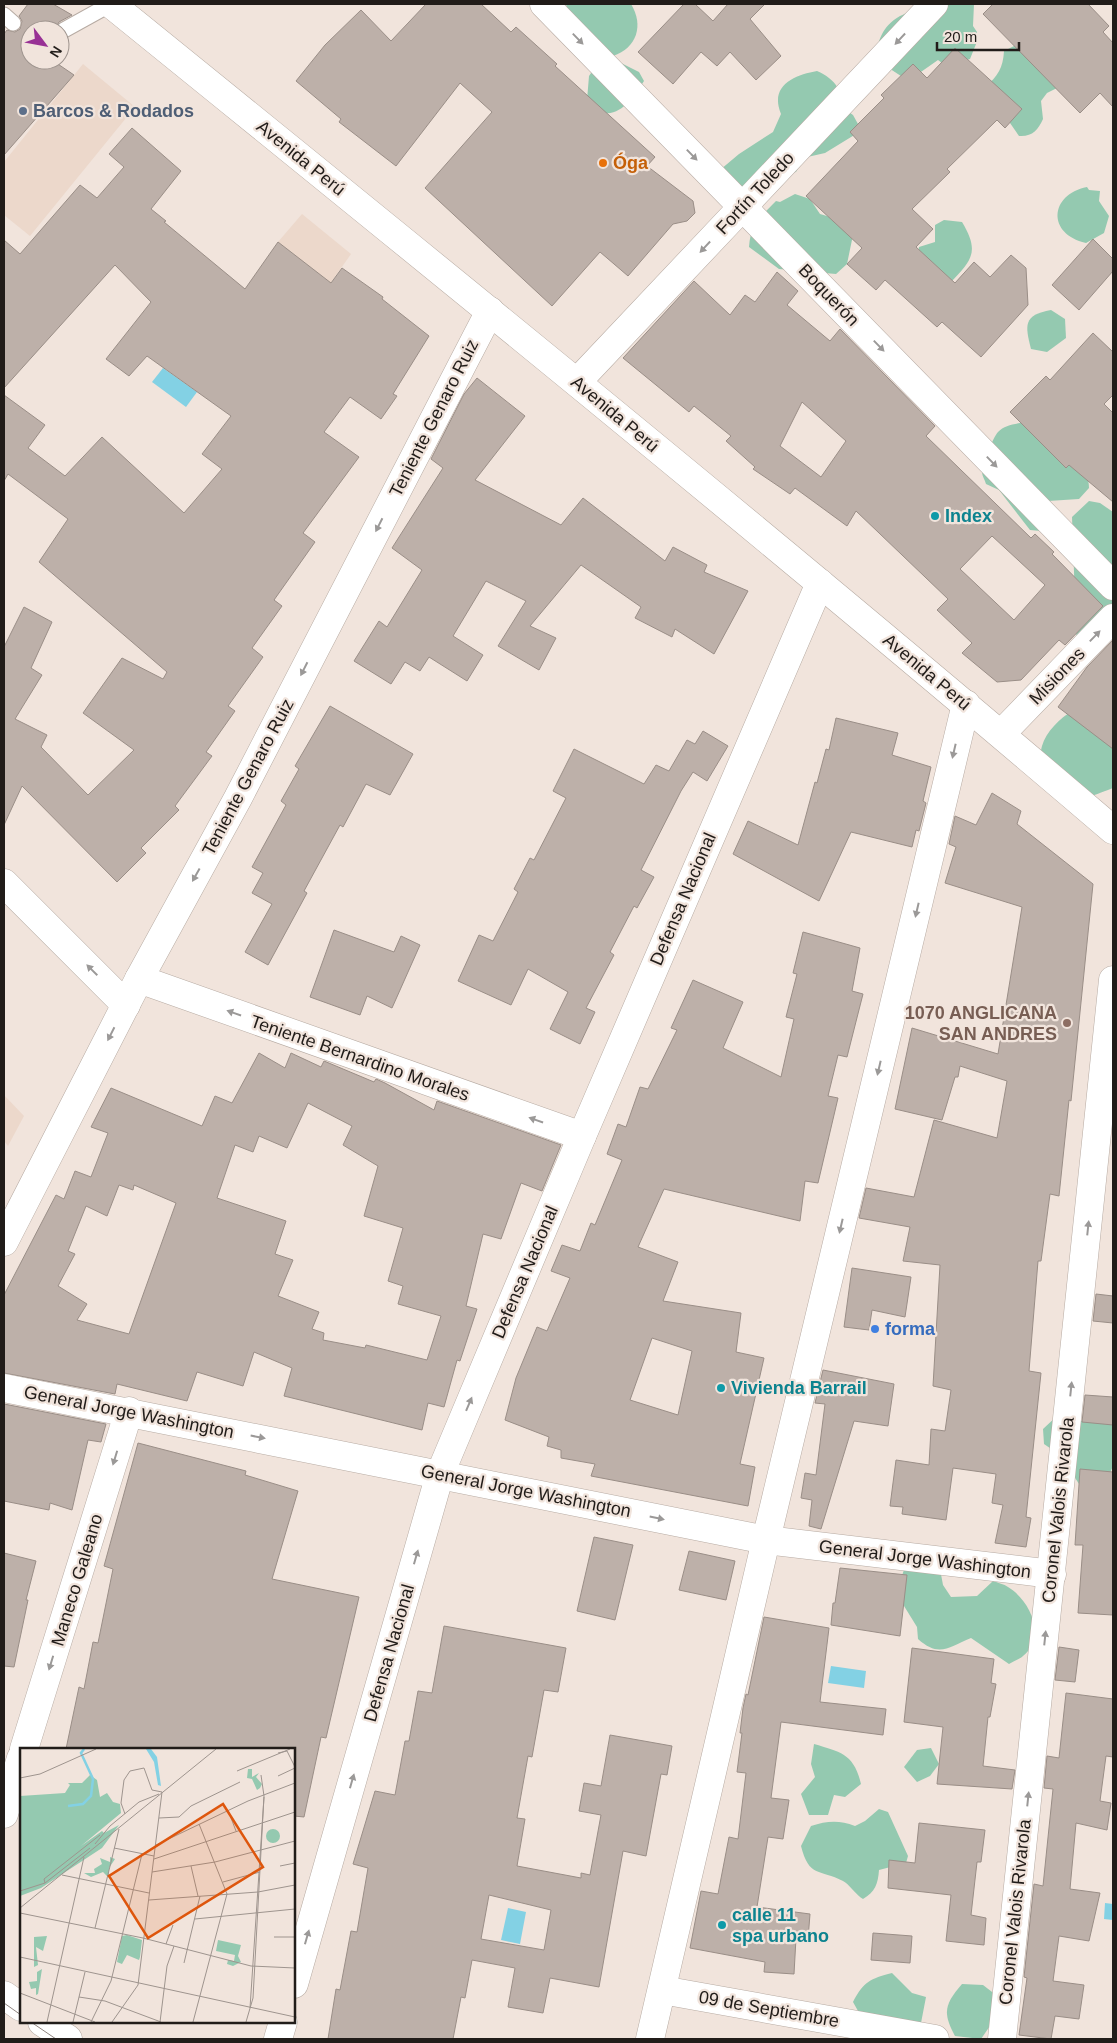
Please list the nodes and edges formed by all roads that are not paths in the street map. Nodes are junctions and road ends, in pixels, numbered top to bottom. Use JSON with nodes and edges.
{"nodes":[{"id":1,"x":111,"y":4,"type":"edge"},
{"id":2,"x":544,"y":4,"type":"edge"},
{"id":3,"x":934,"y":4,"type":"edge"},
{"id":4,"x":70,"y":27,"type":"edge"},
{"id":5,"x":743,"y":207,"type":"junction"},
{"id":6,"x":490,"y":311,"type":"junction"},
{"id":7,"x":577,"y":382,"type":"junction"},
{"id":8,"x":820,"y":583,"type":"junction"},
{"id":9,"x":1113,"y":586,"type":"edge"},
{"id":10,"x":1113,"y":618,"type":"edge"},
{"id":11,"x":966,"y":704,"type":"junction"},
{"id":12,"x":1000,"y":734,"type":"junction"},
{"id":13,"x":1113,"y":830,"type":"edge"},
{"id":14,"x":4,"y":883,"type":"edge"},
{"id":15,"x":139,"y":979,"type":"junction"},
{"id":16,"x":1113,"y":980,"type":"edge"},
{"id":17,"x":126,"y":1005,"type":"junction"},
{"id":18,"x":582,"y":1136,"type":"junction"},
{"id":19,"x":4,"y":1242,"type":"edge"},
{"id":20,"x":4,"y":1388,"type":"edge"},
{"id":21,"x":129,"y":1411,"type":"junction"},
{"id":22,"x":440,"y":1474,"type":"junction"},
{"id":23,"x":766,"y":1540,"type":"junction"},
{"id":24,"x":1052,"y":1574,"type":"junction"},
{"id":25,"x":24,"y":1748,"type":"edge"},
{"id":26,"x":20,"y":1761,"type":"edge"},
{"id":27,"x":4,"y":1814,"type":"edge"},
{"id":28,"x":295,"y":1981,"type":"edge"},
{"id":29,"x":662,"y":1990,"type":"junction"},
{"id":30,"x":4,"y":1995,"type":"edge"},
{"id":31,"x":20,"y":2006,"type":"edge"},
{"id":32,"x":44,"y":2023,"type":"edge"},
{"id":33,"x":283,"y":2023,"type":"edge"},
{"id":34,"x":68,"y":2039,"type":"edge"},
{"id":35,"x":278,"y":2039,"type":"edge"},
{"id":36,"x":650,"y":2039,"type":"edge"},
{"id":37,"x":935,"y":2039,"type":"edge"},
{"id":38,"x":1002,"y":2039,"type":"edge"}],
"edges":[{"from":1,"to":4,"type":"lane"},
{"from":1,"to":6,"type":"street","name":"Avenida Perú"},
{"from":2,"to":5,"type":"street","name":"Boquerón","one_way":true},
{"from":3,"to":5,"type":"street","name":"Fortín Toledo","one_way":true},
{"from":5,"to":7,"type":"street","name":"Fortín Toledo","one_way":true},
{"from":5,"to":9,"type":"street","name":"Boquerón","one_way":true},
{"from":6,"to":7,"type":"street","name":"Avenida Perú"},
{"from":6,"to":15,"type":"street","name":"Teniente Genaro Ruiz","one_way":true},
{"from":7,"to":8,"type":"street","name":"Avenida Perú"},
{"from":8,"to":11,"type":"street","name":"Avenida Perú"},
{"from":8,"to":18,"type":"street","name":"Defensa Nacional"},
{"from":12,"to":10,"type":"street","name":"Misiones","one_way":true},
{"from":11,"to":12,"type":"street","name":"Avenida Perú"},
{"from":11,"to":23,"type":"street","one_way":true},
{"from":12,"to":13,"type":"street","name":"Avenida Perú"},
{"from":17,"to":14,"type":"street","one_way":true},
{"from":15,"to":17,"type":"street","name":"Teniente Genaro Ruiz"},
{"from":18,"to":15,"type":"street","name":"Teniente Bernardino Morales","one_way":true},
{"from":24,"to":16,"type":"street","name":"Coronel Valois Rivarola","one_way":true},
{"from":17,"to":19,"type":"street","name":"Teniente Genaro Ruiz","one_way":true},
{"from":22,"to":18,"type":"street","name":"Defensa Nacional","one_way":true},
{"from":20,"to":21,"type":"street","name":"General Jorge Washington"},
{"from":21,"to":22,"type":"street","name":"General Jorge Washington","one_way":true},
{"from":21,"to":25,"type":"street","name":"Maneco Galeano","one_way":true},
{"from":22,"to":23,"type":"street","name":"General Jorge Washington","one_way":true},
{"from":28,"to":22,"type":"street","name":"Defensa Nacional","one_way":true},
{"from":23,"to":24,"type":"street","name":"General Jorge Washington"},
{"from":23,"to":29,"type":"street"},
{"from":38,"to":24,"type":"street","name":"Coronel Valois Rivarola","one_way":true},
{"from":26,"to":27,"type":"street"},
{"from":29,"to":36,"type":"street"},
{"from":29,"to":37,"type":"street","name":"09 de Septiembre"},
{"from":30,"to":31,"type":"street"},
{"from":32,"to":34,"type":"street"},
{"from":33,"to":35,"type":"street"}]}
